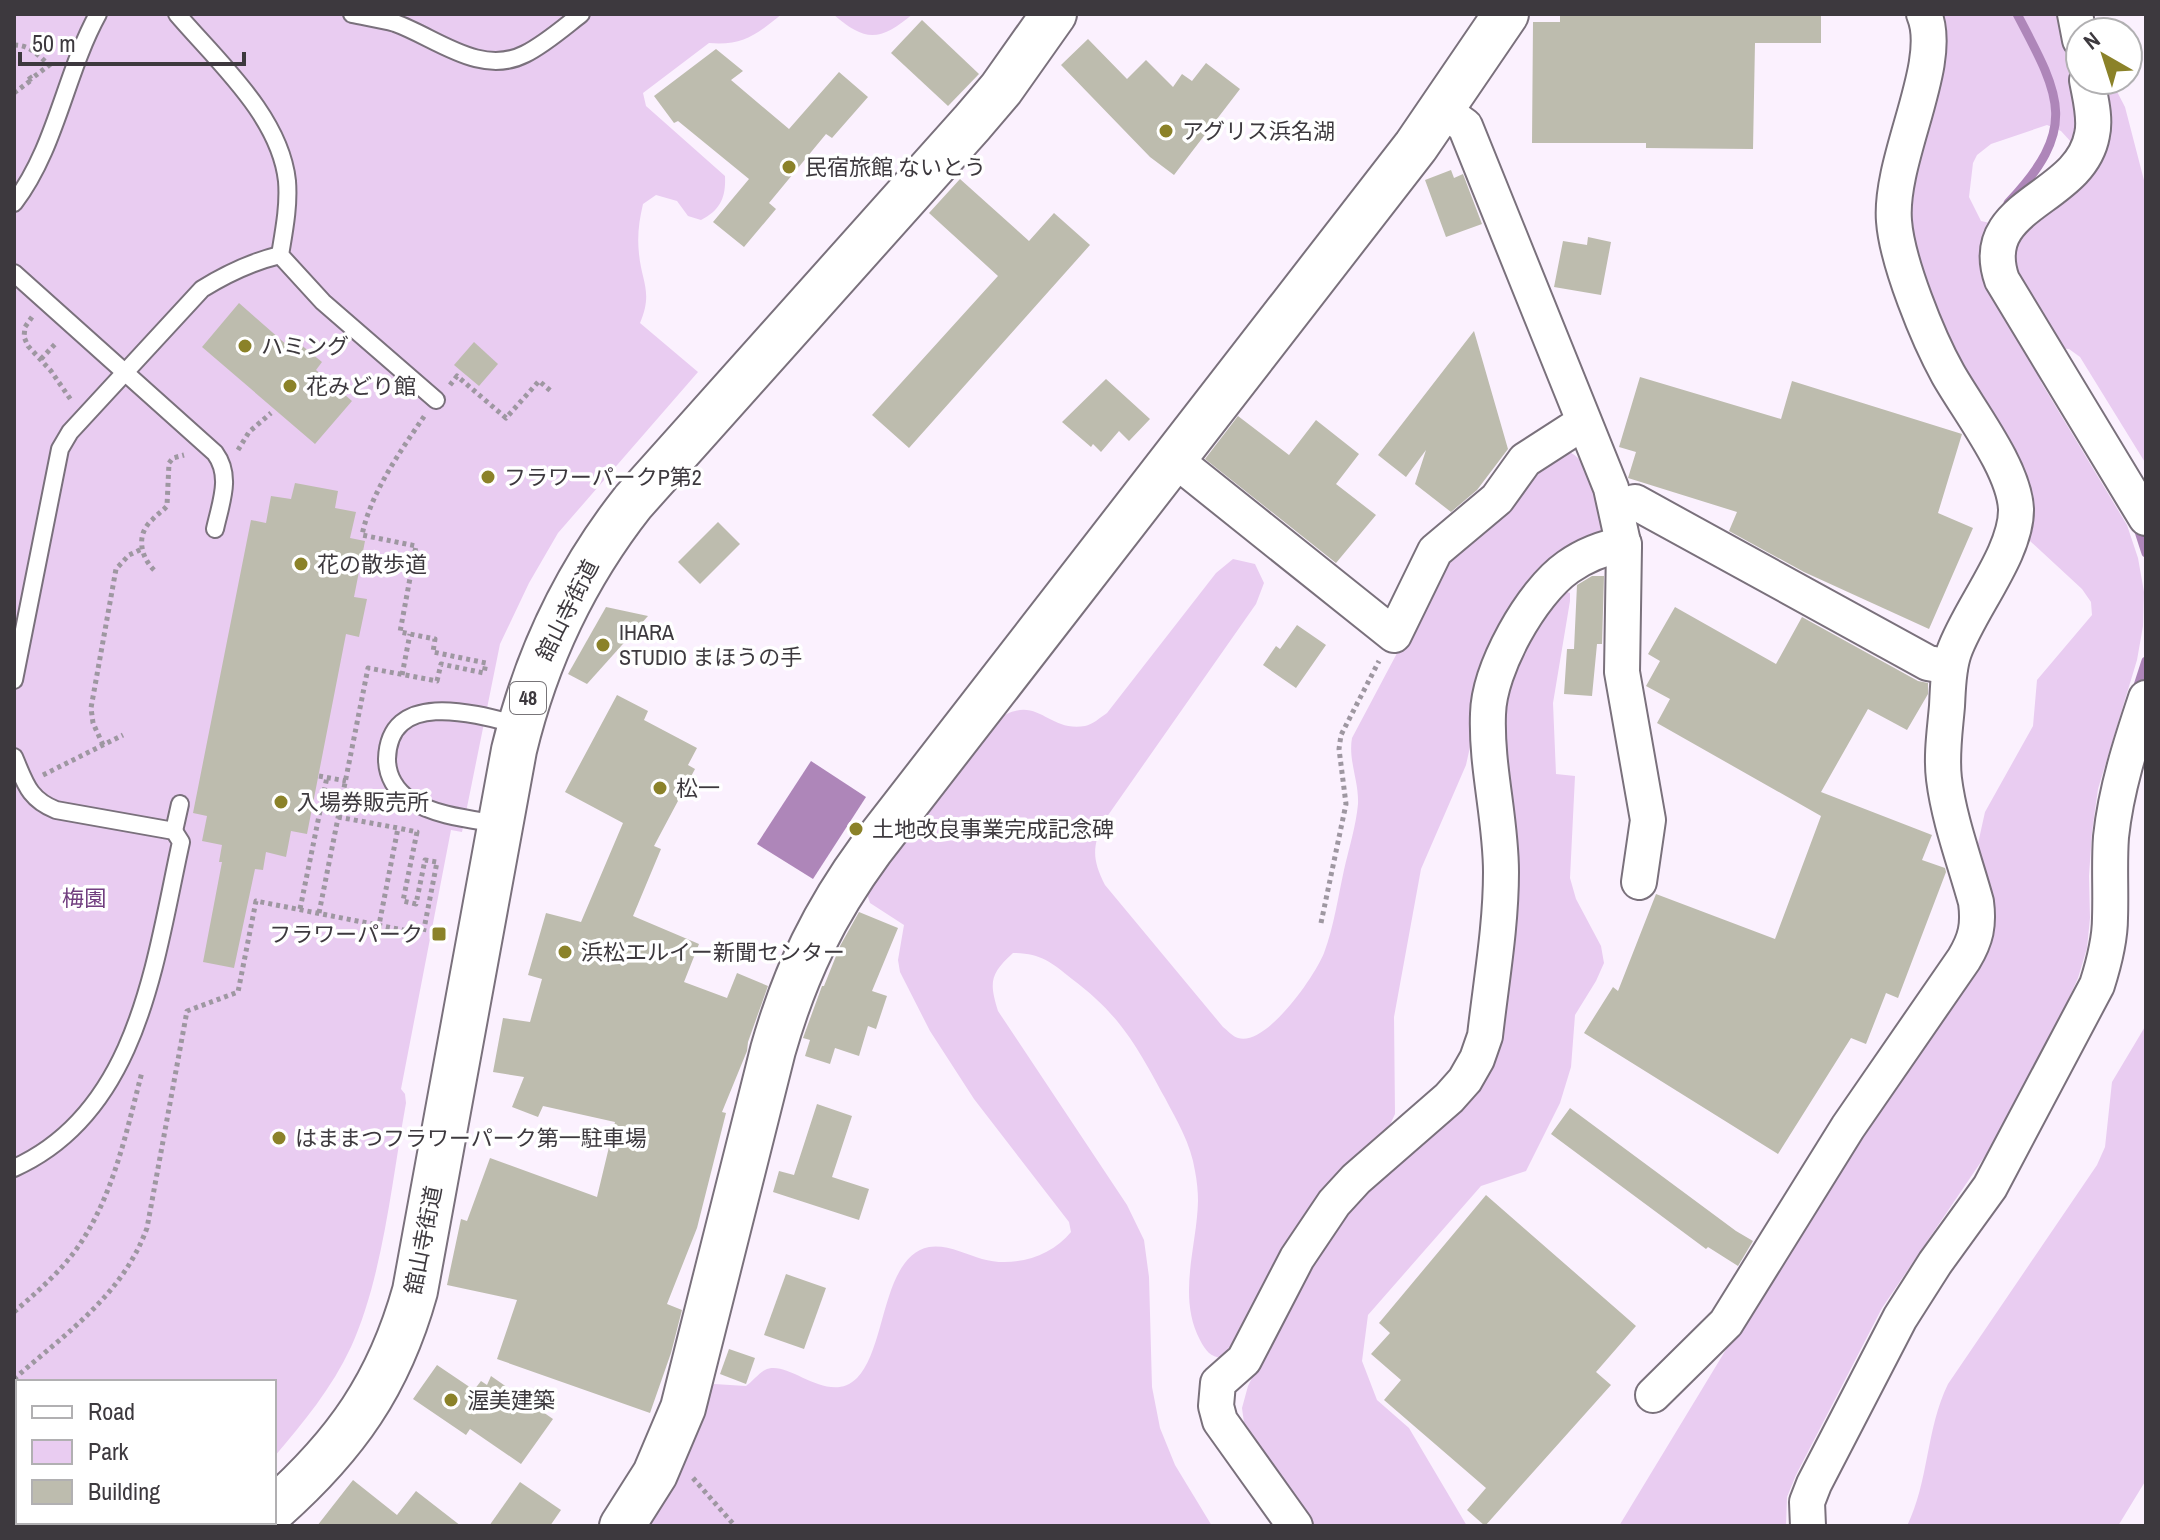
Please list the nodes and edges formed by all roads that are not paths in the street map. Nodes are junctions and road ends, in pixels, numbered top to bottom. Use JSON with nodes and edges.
{"nodes":[{"id":1,"x":98,"y":14,"type":"edge"},
{"id":2,"x":177,"y":14,"type":"edge"},
{"id":3,"x":352,"y":14,"type":"edge"},
{"id":4,"x":581,"y":14,"type":"edge"},
{"id":5,"x":1054,"y":14,"type":"edge"},
{"id":6,"x":1506,"y":14,"type":"edge"},
{"id":7,"x":1924,"y":14,"type":"edge"},
{"id":8,"x":2090,"y":96,"type":"edge"},
{"id":9,"x":1443,"y":110,"type":"junction"},
{"id":10,"x":14,"y":203,"type":"edge"},
{"id":11,"x":280,"y":255,"type":"junction"},
{"id":12,"x":14,"y":273,"type":"edge"},
{"id":13,"x":124,"y":372,"type":"junction"},
{"id":14,"x":437,"y":399,"type":"road end"},
{"id":15,"x":1585,"y":426,"type":"junction"},
{"id":16,"x":1174,"y":459,"type":"junction"},
{"id":17,"x":1617,"y":508,"type":"junction"},
{"id":18,"x":2146,"y":518,"type":"edge"},
{"id":19,"x":215,"y":529,"type":"dead end"},
{"id":20,"x":1624,"y":544,"type":"junction"},
{"id":21,"x":1950,"y":667,"type":"junction"},
{"id":22,"x":14,"y":680,"type":"edge"},
{"id":23,"x":2146,"y":698,"type":"edge"},
{"id":24,"x":520,"y":725,"type":"junction"},
{"id":25,"x":14,"y":757,"type":"edge"},
{"id":26,"x":180,"y":804,"type":"dead end"},
{"id":27,"x":500,"y":824,"type":"junction"},
{"id":28,"x":174,"y":831,"type":"junction"},
{"id":29,"x":1639,"y":882,"type":"dead end"},
{"id":30,"x":14,"y":1168,"type":"edge"},
{"id":31,"x":1653,"y":1395,"type":"dead end"},
{"id":32,"x":276,"y":1507,"type":"edge"},
{"id":33,"x":622,"y":1526,"type":"edge"},
{"id":34,"x":1295,"y":1526,"type":"edge"},
{"id":35,"x":1808,"y":1526,"type":"edge"}],
"edges":[{"from":1,"to":10,"type":"lane"},
{"from":2,"to":11,"type":"lane"},
{"from":3,"to":4,"type":"lane"},
{"from":5,"to":24,"type":"street","name":"舘山寺街道","number":"48"},
{"from":6,"to":9,"type":"street"},
{"from":7,"to":21,"type":"street"},
{"from":8,"to":18,"type":"street"},
{"from":9,"to":15,"type":"street"},
{"from":9,"to":16,"type":"street"},
{"from":11,"to":13,"type":"lane"},
{"from":11,"to":14,"type":"lane"},
{"from":12,"to":13,"type":"lane"},
{"from":13,"to":19,"type":"lane"},
{"from":13,"to":22,"type":"lane"},
{"from":15,"to":16,"type":"street"},
{"from":15,"to":17,"type":"street"},
{"from":16,"to":33,"type":"street"},
{"from":17,"to":20,"type":"street"},
{"from":17,"to":21,"type":"street"},
{"from":20,"to":29,"type":"street"},
{"from":20,"to":34,"type":"street"},
{"from":21,"to":31,"type":"street"},
{"from":23,"to":35,"type":"street"},
{"from":24,"to":27,"type":"street","name":"舘山寺街道","number":"48"},
{"from":24,"to":27,"type":"lane"},
{"from":25,"to":28,"type":"lane"},
{"from":26,"to":28,"type":"lane"},
{"from":27,"to":32,"type":"street","name":"舘山寺街道","number":"48"},
{"from":28,"to":30,"type":"lane"}]}
